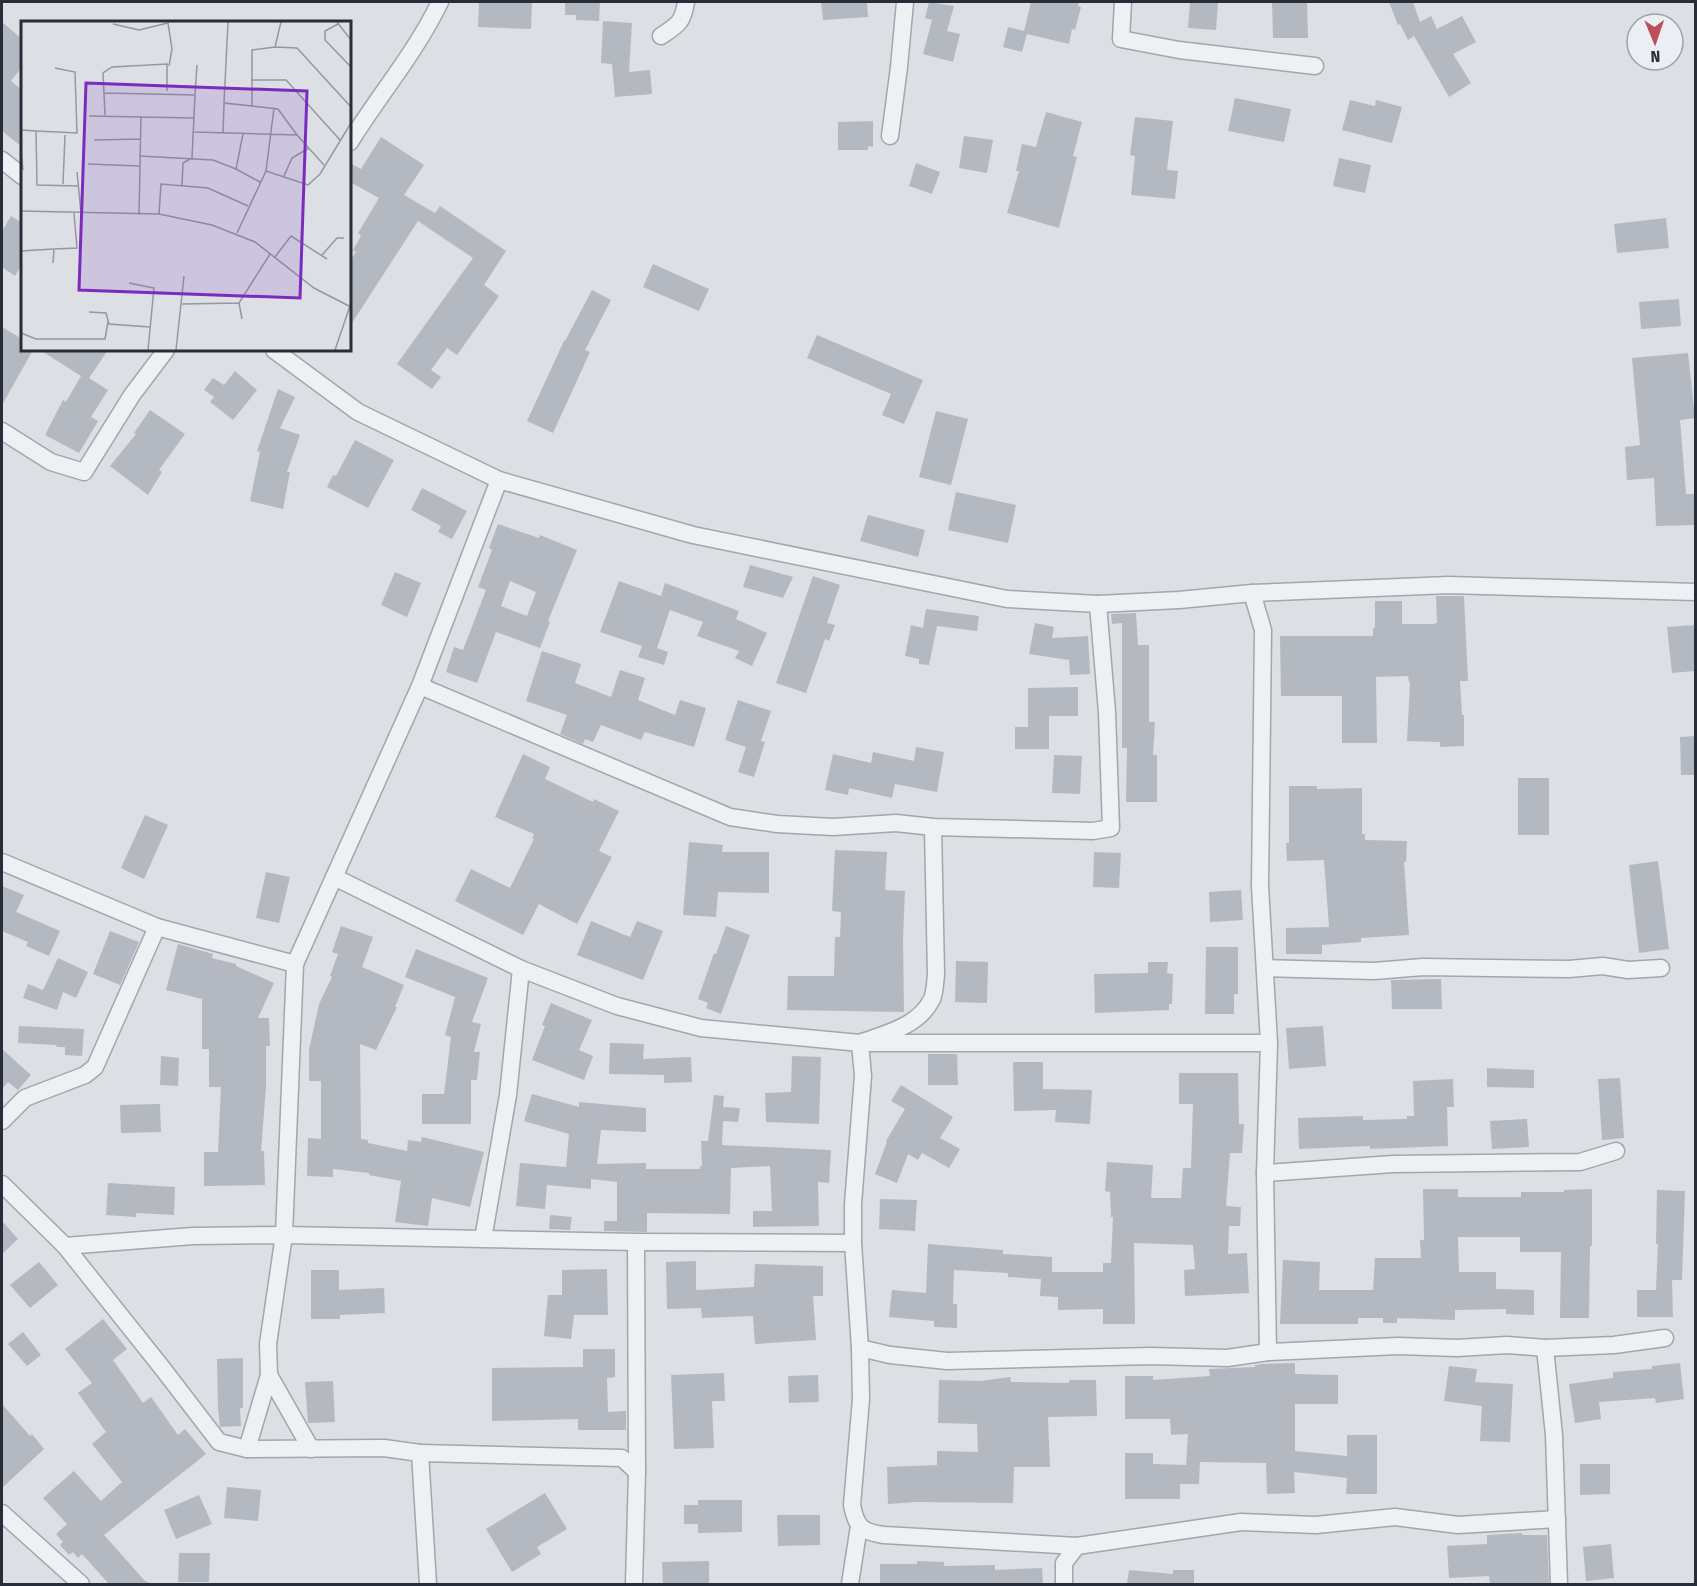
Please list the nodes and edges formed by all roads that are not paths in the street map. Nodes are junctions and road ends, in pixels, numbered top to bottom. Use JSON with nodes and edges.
{"nodes":[{"id":1,"x":440,"y":2,"type":"edge"},
{"id":2,"x":687,"y":2,"type":"edge"},
{"id":3,"x":905,"y":2,"type":"edge"},
{"id":4,"x":1123,"y":2,"type":"edge"},
{"id":5,"x":661,"y":36,"type":"dead end"},
{"id":6,"x":1315,"y":66,"type":"dead end"},
{"id":7,"x":890,"y":136,"type":"dead end"},
{"id":8,"x":351,"y":140,"type":"edge"},
{"id":9,"x":2,"y":160,"type":"edge"},
{"id":10,"x":21,"y":175,"type":"edge"},
{"id":11,"x":165,"y":351,"type":"edge"},
{"id":12,"x":275,"y":351,"type":"edge"},
{"id":13,"x":2,"y":431,"type":"edge"},
{"id":14,"x":499,"y":480,"type":"junction"},
{"id":15,"x":1695,"y":592,"type":"edge"},
{"id":16,"x":1252,"y":594,"type":"junction"},
{"id":17,"x":1098,"y":604,"type":"junction"},
{"id":18,"x":420,"y":686,"type":"junction"},
{"id":19,"x":933,"y":827,"type":"junction"},
{"id":20,"x":2,"y":862,"type":"edge"},
{"id":21,"x":334,"y":877,"type":"junction"},
{"id":22,"x":157,"y":927,"type":"junction"},
{"id":23,"x":295,"y":964,"type":"junction"},
{"id":24,"x":1265,"y":968,"type":"junction"},
{"id":25,"x":1661,"y":968,"type":"dead end"},
{"id":26,"x":521,"y":969,"type":"junction"},
{"id":27,"x":860,"y":1043,"type":"junction"},
{"id":28,"x":1269,"y":1043,"type":"junction"},
{"id":29,"x":2,"y":1121,"type":"edge"},
{"id":30,"x":1616,"y":1151,"type":"dead end"},
{"id":31,"x":1265,"y":1173,"type":"junction"},
{"id":32,"x":2,"y":1184,"type":"edge"},
{"id":33,"x":284,"y":1235,"type":"junction"},
{"id":34,"x":483,"y":1239,"type":"junction"},
{"id":35,"x":636,"y":1242,"type":"junction"},
{"id":36,"x":853,"y":1243,"type":"junction"},
{"id":37,"x":64,"y":1246,"type":"junction"},
{"id":38,"x":1665,"y":1338,"type":"dead end"},
{"id":39,"x":860,"y":1348,"type":"junction"},
{"id":40,"x":1545,"y":1348,"type":"junction"},
{"id":41,"x":1268,"y":1352,"type":"junction"},
{"id":42,"x":269,"y":1376,"type":"junction"},
{"id":43,"x":247,"y":1449,"type":"junction"},
{"id":44,"x":312,"y":1449,"type":"junction"},
{"id":45,"x":420,"y":1453,"type":"junction"},
{"id":46,"x":637,"y":1472,"type":"junction"},
{"id":47,"x":2,"y":1513,"type":"edge"},
{"id":48,"x":1557,"y":1519,"type":"junction"},
{"id":49,"x":859,"y":1526,"type":"junction"},
{"id":50,"x":1077,"y":1546,"type":"junction"},
{"id":51,"x":81,"y":1584,"type":"edge"},
{"id":52,"x":428,"y":1584,"type":"edge"},
{"id":53,"x":634,"y":1584,"type":"edge"},
{"id":54,"x":850,"y":1584,"type":"edge"},
{"id":55,"x":1064,"y":1584,"type":"edge"},
{"id":56,"x":1558,"y":1584,"type":"edge"}],
"edges":[{"from":1,"to":8,"type":"street"},
{"from":2,"to":5,"type":"street"},
{"from":3,"to":7,"type":"street"},
{"from":4,"to":6,"type":"street"},
{"from":9,"to":10,"type":"street"},
{"from":11,"to":13,"type":"street"},
{"from":12,"to":14,"type":"street"},
{"from":14,"to":17,"type":"street"},
{"from":14,"to":18,"type":"street"},
{"from":15,"to":16,"type":"street"},
{"from":16,"to":17,"type":"street"},
{"from":16,"to":24,"type":"street"},
{"from":17,"to":19,"type":"street"},
{"from":18,"to":19,"type":"street"},
{"from":18,"to":21,"type":"street"},
{"from":19,"to":27,"type":"street"},
{"from":20,"to":22,"type":"street"},
{"from":21,"to":23,"type":"street"},
{"from":21,"to":26,"type":"street"},
{"from":22,"to":23,"type":"street"},
{"from":22,"to":29,"type":"street"},
{"from":23,"to":33,"type":"street"},
{"from":24,"to":25,"type":"street"},
{"from":24,"to":28,"type":"street"},
{"from":26,"to":27,"type":"street"},
{"from":26,"to":34,"type":"street"},
{"from":27,"to":28,"type":"street"},
{"from":27,"to":36,"type":"street"},
{"from":28,"to":31,"type":"street"},
{"from":30,"to":31,"type":"street"},
{"from":31,"to":41,"type":"street"},
{"from":32,"to":37,"type":"street"},
{"from":33,"to":34,"type":"street"},
{"from":33,"to":37,"type":"street"},
{"from":33,"to":42,"type":"street"},
{"from":34,"to":35,"type":"street"},
{"from":35,"to":36,"type":"street"},
{"from":35,"to":46,"type":"street"},
{"from":36,"to":39,"type":"street"},
{"from":37,"to":43,"type":"street"},
{"from":38,"to":40,"type":"street"},
{"from":39,"to":41,"type":"street"},
{"from":39,"to":49,"type":"street"},
{"from":40,"to":41,"type":"street"},
{"from":40,"to":48,"type":"street"},
{"from":42,"to":43,"type":"street"},
{"from":42,"to":44,"type":"street"},
{"from":43,"to":44,"type":"street"},
{"from":44,"to":45,"type":"street"},
{"from":45,"to":46,"type":"street"},
{"from":45,"to":52,"type":"street"},
{"from":46,"to":53,"type":"street"},
{"from":47,"to":51,"type":"street"},
{"from":48,"to":50,"type":"street"},
{"from":48,"to":56,"type":"street"},
{"from":49,"to":50,"type":"street"},
{"from":49,"to":54,"type":"street"},
{"from":50,"to":55,"type":"street"}]}
